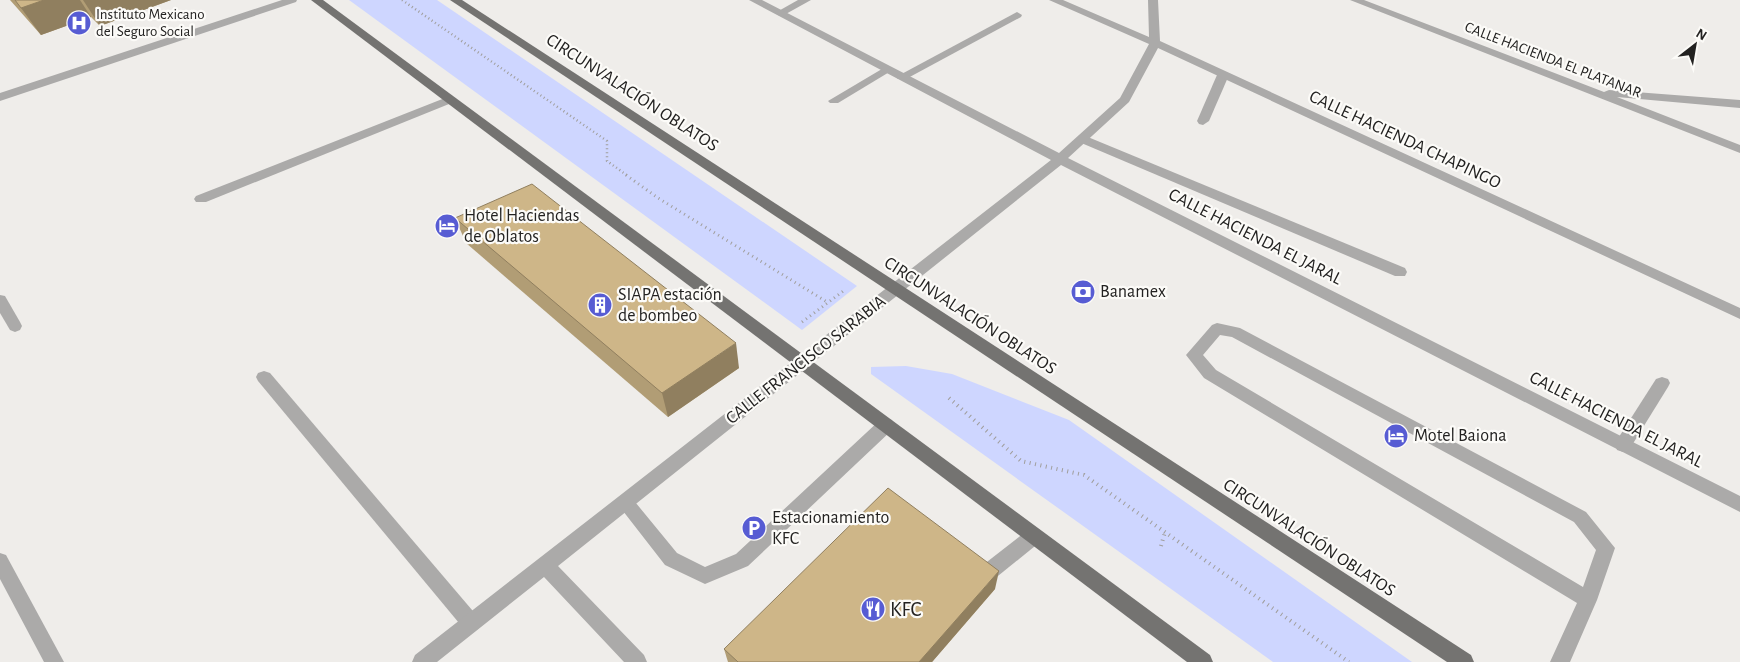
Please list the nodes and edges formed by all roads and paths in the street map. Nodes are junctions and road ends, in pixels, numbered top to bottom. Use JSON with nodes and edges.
{"nodes":[{"id":1,"x":292,"y":0,"type":"edge"},
{"id":2,"x":316,"y":0,"type":"edge"},
{"id":3,"x":402,"y":0,"type":"edge"},
{"id":4,"x":456,"y":0,"type":"edge"},
{"id":5,"x":754,"y":0,"type":"edge"},
{"id":6,"x":806,"y":0,"type":"edge"},
{"id":7,"x":1054,"y":0,"type":"edge"},
{"id":8,"x":1153,"y":0,"type":"edge"},
{"id":9,"x":1355,"y":0,"type":"edge"},
{"id":10,"x":780,"y":13,"type":"junction"},
{"id":11,"x":1017,"y":15,"type":"dead end"},
{"id":12,"x":1155,"y":43,"type":"junction"},
{"id":13,"x":887,"y":69,"type":"junction"},
{"id":14,"x":1223,"y":74,"type":"junction"},
{"id":15,"x":902,"y":77,"type":"junction"},
{"id":16,"x":1593,"y":92,"type":"junction"},
{"id":17,"x":0,"y":97,"type":"edge"},
{"id":18,"x":450,"y":100,"type":"junction"},
{"id":19,"x":834,"y":101,"type":"dead end"},
{"id":20,"x":1740,"y":104,"type":"edge"},
{"id":21,"x":1203,"y":121,"type":"dead end"},
{"id":22,"x":1082,"y":139,"type":"junction"},
{"id":23,"x":1740,"y":149,"type":"edge"},
{"id":24,"x":1060,"y":159,"type":"junction"},
{"id":25,"x":201,"y":199,"type":"dead end"},
{"id":26,"x":869,"y":272,"type":"junction"},
{"id":27,"x":1400,"y":272,"type":"dead end"},
{"id":28,"x":896,"y":290,"type":"junction"},
{"id":29,"x":0,"y":300,"type":"edge"},
{"id":30,"x":827,"y":302,"type":"junction"},
{"id":31,"x":1740,"y":314,"type":"edge"},
{"id":32,"x":802,"y":322,"type":"dead end"},
{"id":33,"x":15,"y":326,"type":"dead end"},
{"id":34,"x":802,"y":363,"type":"junction"},
{"id":35,"x":264,"y":377,"type":"dead end"},
{"id":36,"x":1662,"y":383,"type":"dead end"},
{"id":37,"x":950,"y":398,"type":"dead end"},
{"id":38,"x":886,"y":425,"type":"junction"},
{"id":39,"x":1623,"y":445,"type":"junction"},
{"id":40,"x":625,"y":502,"type":"junction"},
{"id":41,"x":1740,"y":504,"type":"edge"},
{"id":42,"x":1165,"y":532,"type":"junction"},
{"id":43,"x":1034,"y":536,"type":"junction"},
{"id":44,"x":1161,"y":546,"type":"dead end"},
{"id":45,"x":0,"y":561,"type":"edge"},
{"id":46,"x":545,"y":565,"type":"junction"},
{"id":47,"x":981,"y":578,"type":"edge"},
{"id":48,"x":1588,"y":600,"type":"junction"},
{"id":49,"x":471,"y":623,"type":"junction"},
{"id":50,"x":54,"y":662,"type":"edge"},
{"id":51,"x":422,"y":662,"type":"edge"},
{"id":52,"x":637,"y":662,"type":"edge"},
{"id":53,"x":1203,"y":662,"type":"edge"},
{"id":54,"x":1349,"y":662,"type":"edge"},
{"id":55,"x":1464,"y":662,"type":"edge"},
{"id":56,"x":1560,"y":662,"type":"edge"}],
"edges":[{"from":1,"to":17,"type":"street"},
{"from":2,"to":18,"type":"main road"},
{"from":3,"to":30,"type":"path"},
{"from":4,"to":26,"type":"main road","name":"CIRCUNVALACIÓN OBLATOS"},
{"from":5,"to":10,"type":"street","name":"CALLE HACIENDA EL JARAL"},
{"from":6,"to":10,"type":"street"},
{"from":7,"to":12,"type":"street","name":"CALLE HACIENDA CHAPINGO"},
{"from":8,"to":12,"type":"street"},
{"from":9,"to":16,"type":"street","name":"CALLE HACIENDA EL PLATANAR"},
{"from":10,"to":13,"type":"street","name":"CALLE HACIENDA EL JARAL"},
{"from":11,"to":15,"type":"street"},
{"from":12,"to":14,"type":"street","name":"CALLE HACIENDA CHAPINGO"},
{"from":12,"to":22,"type":"street","name":"CALLE FRANCISCO SARABIA"},
{"from":13,"to":15,"type":"street","name":"CALLE HACIENDA EL JARAL"},
{"from":13,"to":19,"type":"street"},
{"from":14,"to":21,"type":"street"},
{"from":14,"to":31,"type":"street","name":"CALLE HACIENDA CHAPINGO"},
{"from":15,"to":24,"type":"street","name":"CALLE HACIENDA EL JARAL"},
{"from":16,"to":20,"type":"street"},
{"from":16,"to":23,"type":"street","name":"CALLE HACIENDA EL PLATANAR"},
{"from":18,"to":25,"type":"street"},
{"from":18,"to":34,"type":"main road"},
{"from":22,"to":24,"type":"street","name":"CALLE FRANCISCO SARABIA"},
{"from":22,"to":27,"type":"street"},
{"from":24,"to":28,"type":"street","name":"CALLE FRANCISCO SARABIA"},
{"from":24,"to":39,"type":"street","name":"CALLE HACIENDA EL JARAL"},
{"from":26,"to":28,"type":"main road","name":"CIRCUNVALACIÓN OBLATOS"},
{"from":26,"to":30,"type":"path"},
{"from":28,"to":34,"type":"street","name":"CALLE FRANCISCO SARABIA"},
{"from":28,"to":55,"type":"main road","name":"CIRCUNVALACIÓN OBLATOS"},
{"from":29,"to":33,"type":"street"},
{"from":30,"to":32,"type":"path"},
{"from":34,"to":38,"type":"main road"},
{"from":34,"to":40,"type":"street","name":"CALLE FRANCISCO SARABIA"},
{"from":35,"to":49,"type":"street"},
{"from":36,"to":39,"type":"street"},
{"from":37,"to":42,"type":"path"},
{"from":38,"to":40,"type":"street"},
{"from":38,"to":43,"type":"main road"},
{"from":39,"to":41,"type":"street","name":"CALLE HACIENDA EL JARAL"},
{"from":40,"to":46,"type":"street","name":"CALLE FRANCISCO SARABIA"},
{"from":42,"to":44,"type":"path"},
{"from":42,"to":54,"type":"path"},
{"from":43,"to":47,"type":"street"},
{"from":43,"to":53,"type":"main road"},
{"from":45,"to":50,"type":"street"},
{"from":46,"to":49,"type":"street","name":"CALLE FRANCISCO SARABIA"},
{"from":46,"to":52,"type":"street"},
{"from":48,"to":48,"type":"street"},
{"from":48,"to":56,"type":"street"},
{"from":49,"to":51,"type":"street","name":"CALLE FRANCISCO SARABIA"}]}
